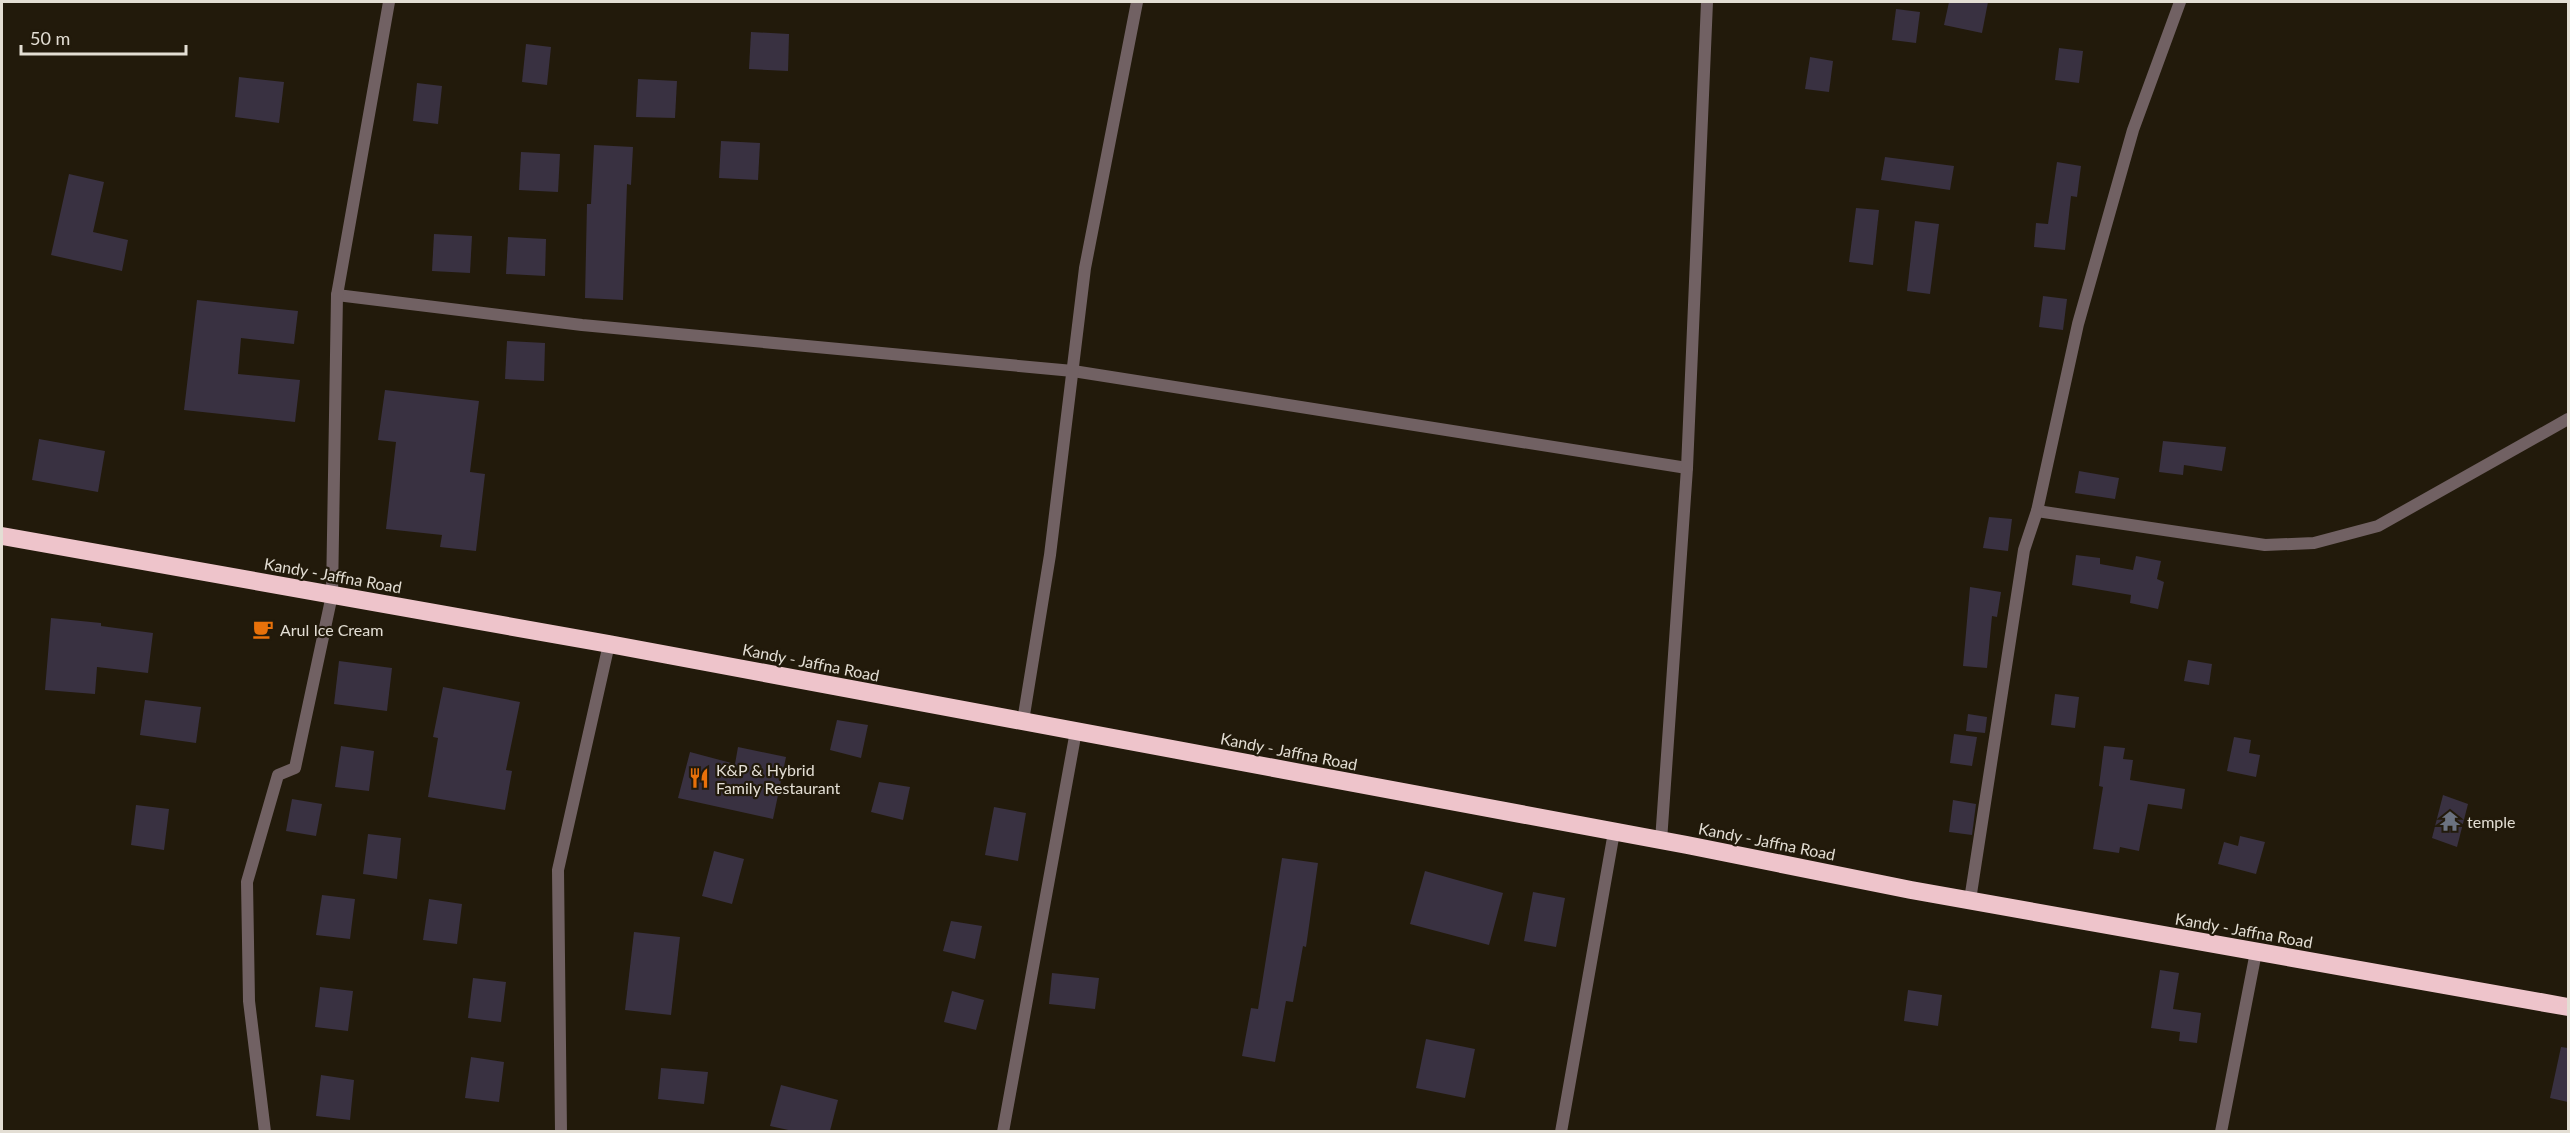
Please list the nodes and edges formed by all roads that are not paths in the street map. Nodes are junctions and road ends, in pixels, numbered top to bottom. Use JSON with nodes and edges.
{"nodes":[{"id":1,"x":388,"y":2,"type":"edge"},
{"id":2,"x":1137,"y":2,"type":"edge"},
{"id":3,"x":1707,"y":2,"type":"edge"},
{"id":4,"x":2180,"y":2,"type":"edge"},
{"id":5,"x":337,"y":295,"type":"junction"},
{"id":6,"x":1073,"y":371,"type":"junction"},
{"id":7,"x":2568,"y":419,"type":"edge"},
{"id":8,"x":1687,"y":468,"type":"junction"},
{"id":9,"x":2037,"y":512,"type":"junction"},
{"id":10,"x":2,"y":536,"type":"edge"},
{"id":11,"x":332,"y":595,"type":"junction"},
{"id":12,"x":609,"y":644,"type":"junction"},
{"id":13,"x":1023,"y":722,"type":"junction"},
{"id":14,"x":1076,"y":731,"type":"junction"},
{"id":15,"x":1614,"y":832,"type":"junction"},
{"id":16,"x":1661,"y":841,"type":"junction"},
{"id":17,"x":1970,"y":900,"type":"junction"},
{"id":18,"x":2256,"y":952,"type":"junction"},
{"id":19,"x":2568,"y":1007,"type":"edge"},
{"id":20,"x":265,"y":1131,"type":"edge"},
{"id":21,"x":561,"y":1131,"type":"edge"},
{"id":22,"x":1004,"y":1131,"type":"edge"},
{"id":23,"x":1562,"y":1131,"type":"edge"},
{"id":24,"x":2221,"y":1131,"type":"edge"}],
"edges":[{"from":1,"to":5,"type":"street"},
{"from":2,"to":6,"type":"street"},
{"from":3,"to":8,"type":"street"},
{"from":4,"to":9,"type":"street"},
{"from":5,"to":6,"type":"street"},
{"from":5,"to":11,"type":"street"},
{"from":6,"to":8,"type":"street"},
{"from":6,"to":13,"type":"street"},
{"from":7,"to":9,"type":"street"},
{"from":8,"to":16,"type":"street"},
{"from":9,"to":17,"type":"street"},
{"from":10,"to":11,"type":"highway","name":"Kandy - Jaffna Road"},
{"from":11,"to":12,"type":"highway","name":"Kandy - Jaffna Road"},
{"from":11,"to":20,"type":"street"},
{"from":12,"to":13,"type":"highway","name":"Kandy - Jaffna Road"},
{"from":12,"to":21,"type":"street"},
{"from":13,"to":14,"type":"highway","name":"Kandy - Jaffna Road"},
{"from":14,"to":15,"type":"highway","name":"Kandy - Jaffna Road"},
{"from":14,"to":22,"type":"street"},
{"from":15,"to":16,"type":"highway","name":"Kandy - Jaffna Road"},
{"from":15,"to":23,"type":"street"},
{"from":16,"to":17,"type":"highway","name":"Kandy - Jaffna Road"},
{"from":17,"to":18,"type":"highway","name":"Kandy - Jaffna Road"},
{"from":18,"to":19,"type":"highway","name":"Kandy - Jaffna Road"},
{"from":18,"to":24,"type":"street"}]}
